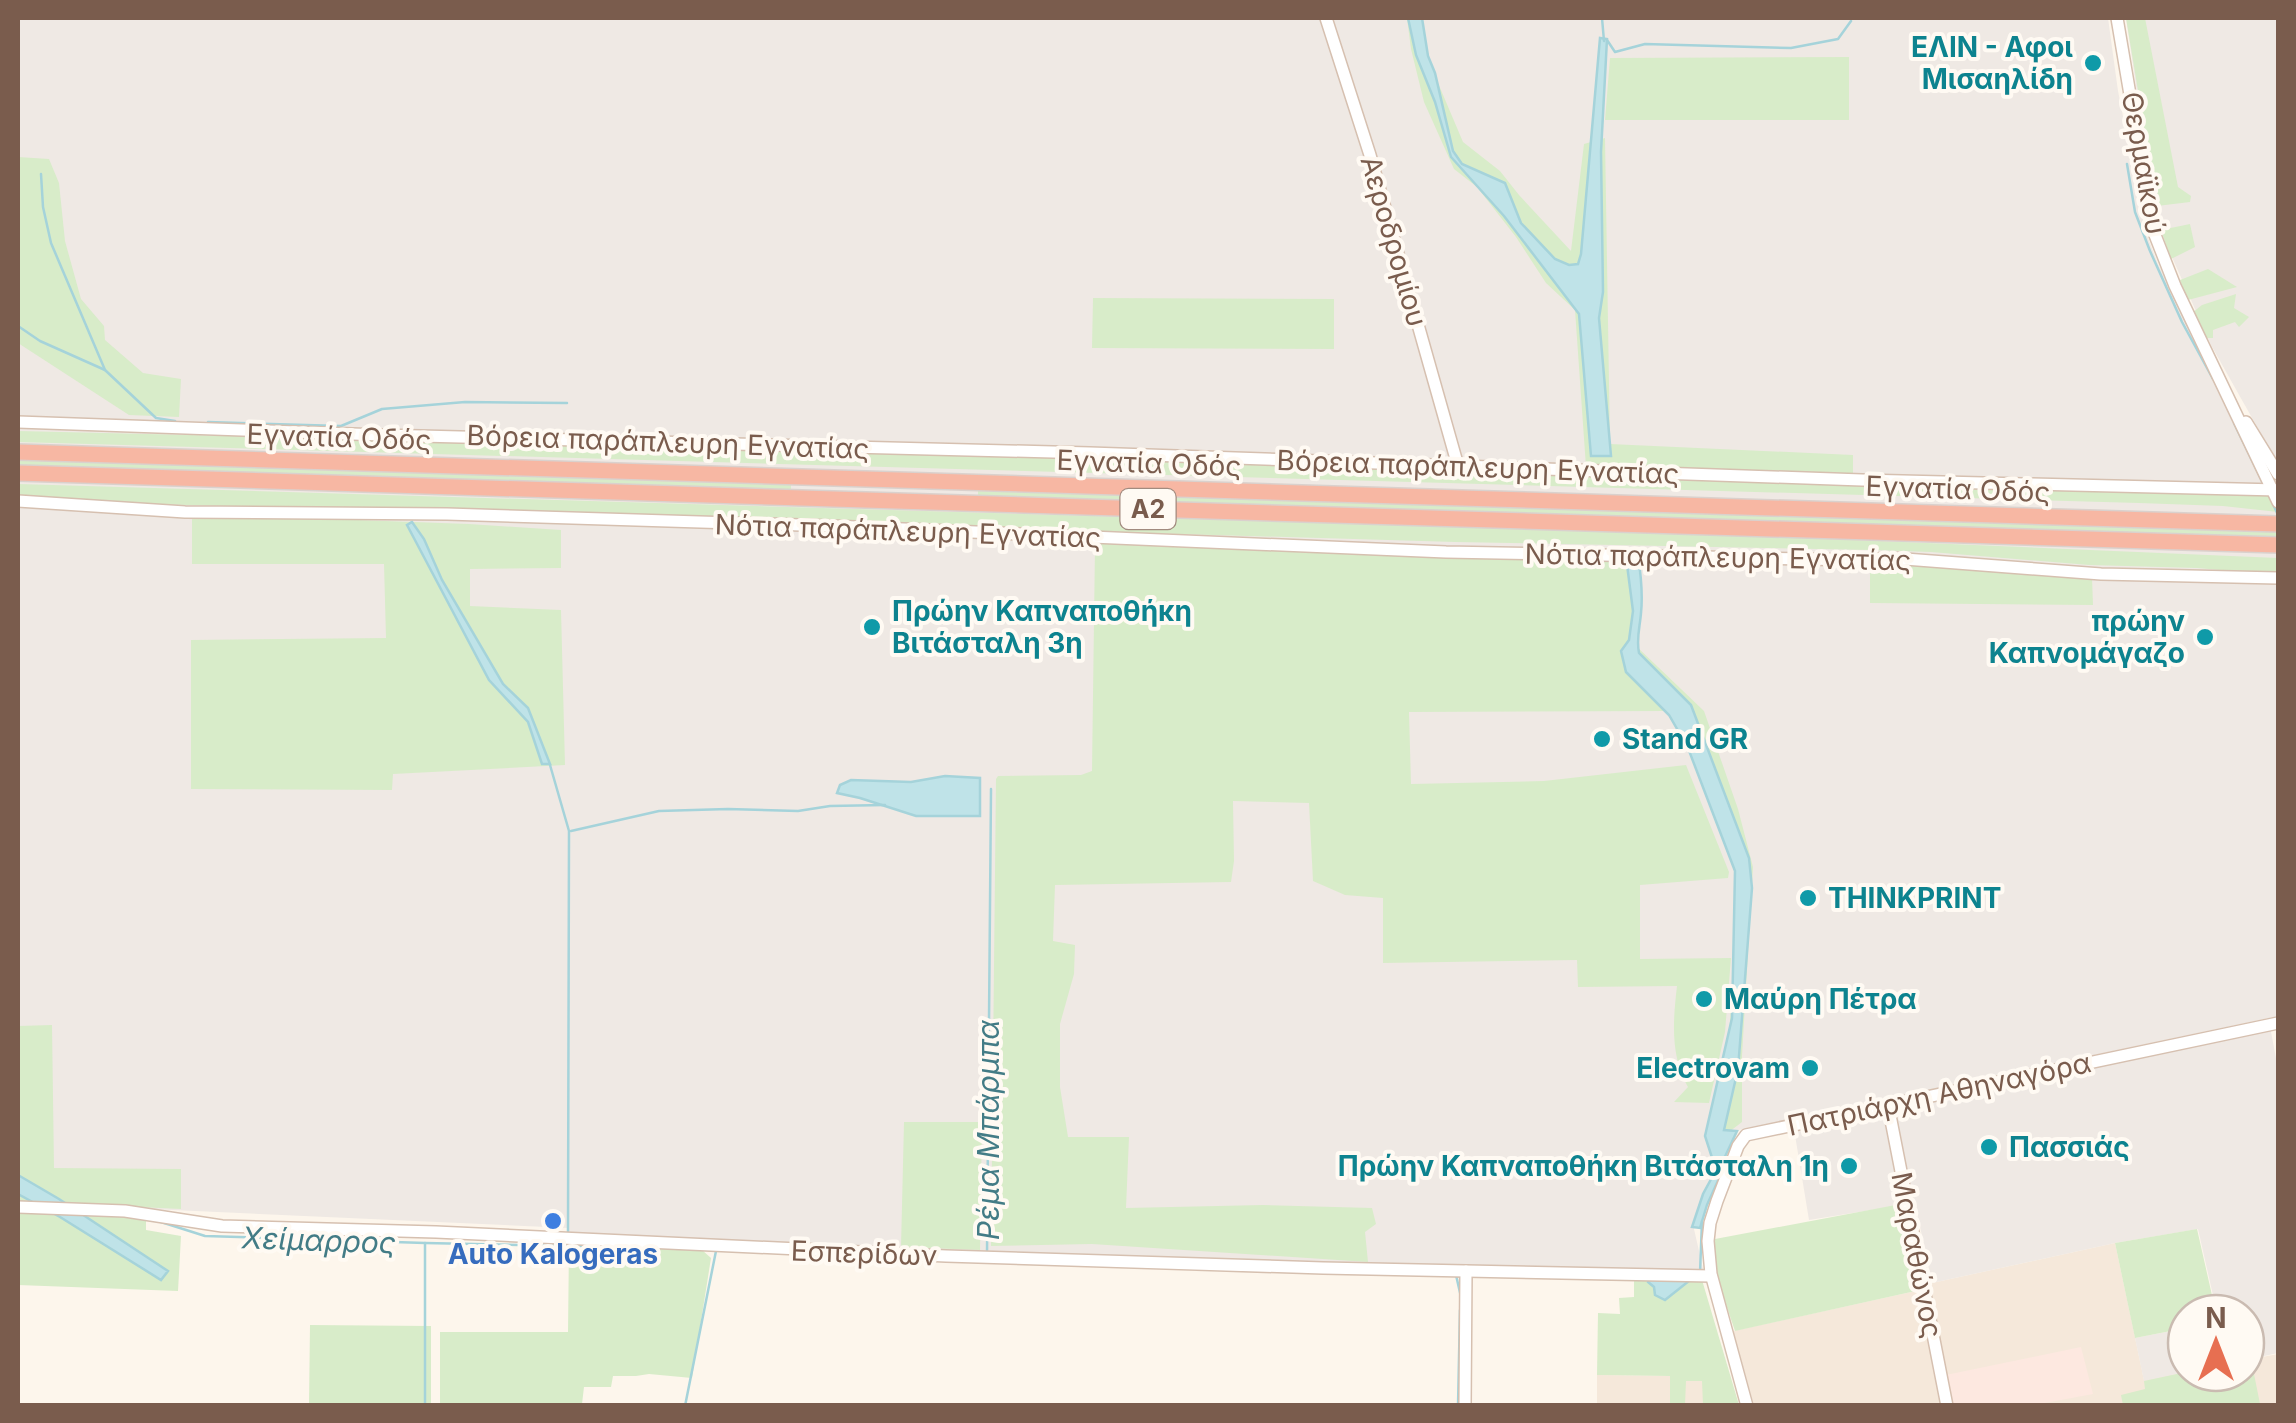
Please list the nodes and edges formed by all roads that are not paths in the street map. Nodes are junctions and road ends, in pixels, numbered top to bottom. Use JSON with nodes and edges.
{"nodes":[{"id":1,"x":1326,"y":18,"type":"edge"},
{"id":2,"x":2118,"y":18,"type":"edge"},
{"id":3,"x":2236,"y":412,"type":"junction"},
{"id":4,"x":19,"y":422,"type":"edge"},
{"id":5,"x":18,"y":452,"type":"edge"},
{"id":6,"x":1458,"y":466,"type":"junction"},
{"id":7,"x":18,"y":473,"type":"edge"},
{"id":8,"x":2278,"y":474,"type":"edge"},
{"id":9,"x":2276,"y":494,"type":"edge"},
{"id":10,"x":18,"y":501,"type":"edge"},
{"id":11,"x":2278,"y":524,"type":"edge"},
{"id":12,"x":2278,"y":545,"type":"edge"},
{"id":13,"x":2278,"y":578,"type":"edge"},
{"id":14,"x":2278,"y":1022,"type":"edge"},
{"id":15,"x":1888,"y":1104,"type":"junction"},
{"id":16,"x":18,"y":1207,"type":"edge"},
{"id":17,"x":1466,"y":1272,"type":"junction"},
{"id":18,"x":1711,"y":1276,"type":"junction"},
{"id":19,"x":1465,"y":1406,"type":"edge"},
{"id":20,"x":1748,"y":1406,"type":"edge"},
{"id":21,"x":1947,"y":1406,"type":"edge"}],
"edges":[{"from":1,"to":6,"type":"street","name":"Αεροδρομίου"},
{"from":2,"to":3,"type":"street","name":"Θερμαϊκού"},
{"from":3,"to":8,"type":"street","name":"Θερμαϊκού"},
{"from":3,"to":9,"type":"street","name":"Θερμαϊκού"},
{"from":4,"to":6,"type":"street","name":"Βόρεια παράπλευρη Εγνατίας"},
{"from":5,"to":11,"type":"highway","name":"Εγνατία Οδός","number":"Α2"},
{"from":6,"to":9,"type":"street","name":"Βόρεια παράπλευρη Εγνατίας"},
{"from":7,"to":12,"type":"highway","name":"Εγνατία Οδός","number":"Α2"},
{"from":10,"to":13,"type":"street","name":"Νότια παράπλευρη Εγνατίας"},
{"from":14,"to":15,"type":"street","name":"Πατριάρχη Αθηναγόρα"},
{"from":15,"to":18,"type":"street","name":"Πατριάρχη Αθηναγόρα"},
{"from":15,"to":21,"type":"street","name":"Μαραθώνος"},
{"from":16,"to":17,"type":"street","name":"Εσπερίδων"},
{"from":17,"to":18,"type":"street","name":"Εσπερίδων"},
{"from":17,"to":19,"type":"street"},
{"from":18,"to":20,"type":"street"}]}
